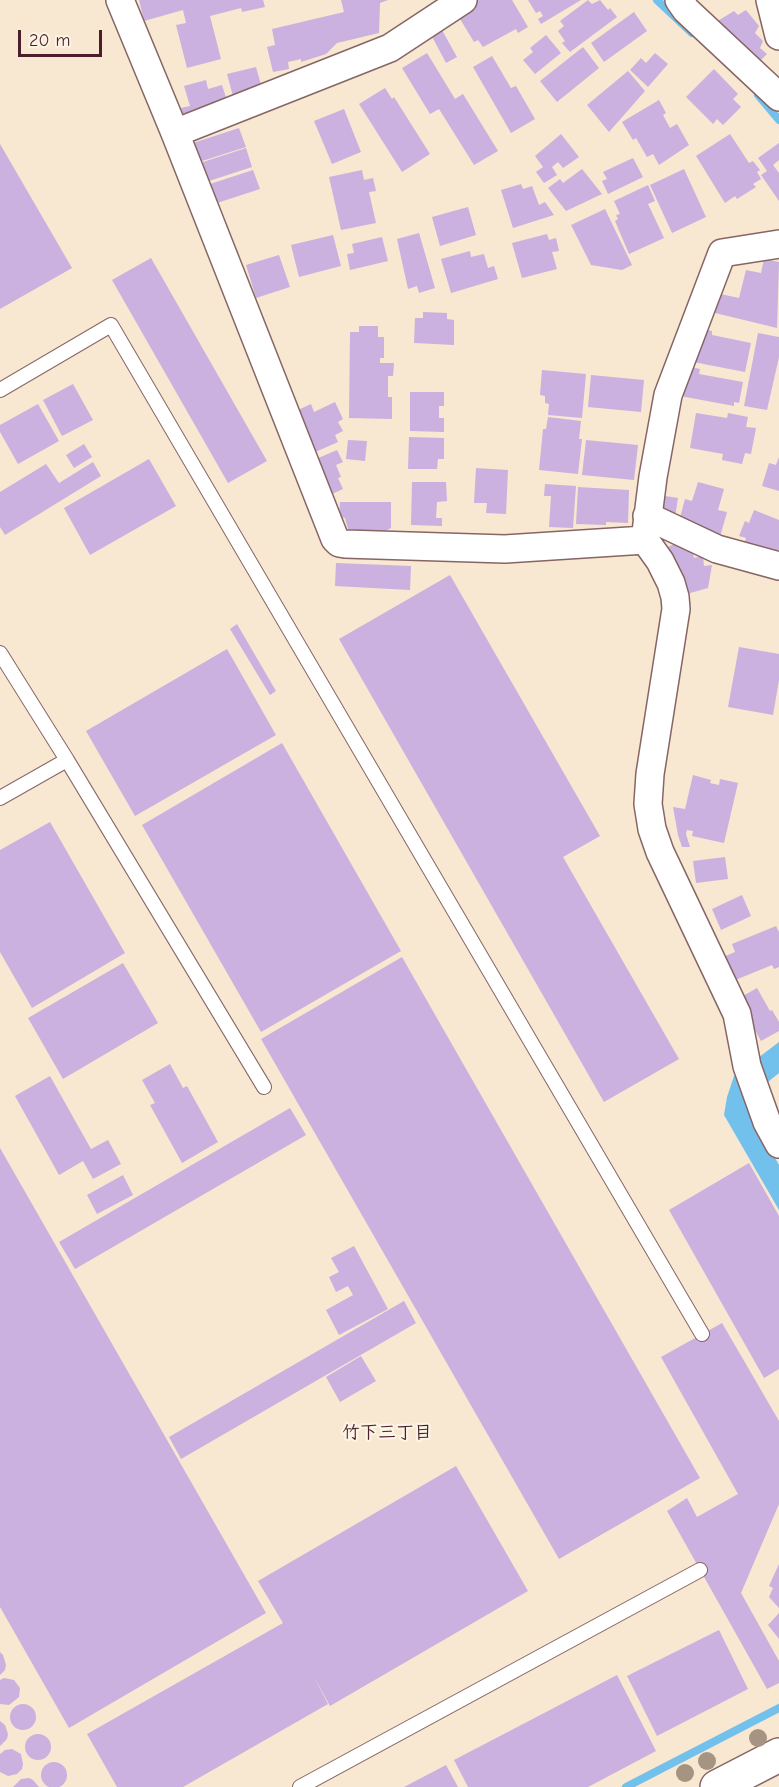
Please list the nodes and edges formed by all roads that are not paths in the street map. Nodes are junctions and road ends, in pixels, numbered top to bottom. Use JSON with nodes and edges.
{"nodes":[{"id":1,"x":120,"y":0,"type":"edge"},
{"id":2,"x":463,"y":0,"type":"edge"},
{"id":3,"x":679,"y":0,"type":"edge"},
{"id":4,"x":770,"y":0,"type":"edge"},
{"id":5,"x":779,"y":36,"type":"edge"},
{"id":6,"x":779,"y":97,"type":"edge"},
{"id":7,"x":175,"y":133,"type":"junction"},
{"id":8,"x":779,"y":244,"type":"edge"},
{"id":9,"x":0,"y":390,"type":"edge"},
{"id":10,"x":646,"y":528,"type":"junction"},
{"id":11,"x":779,"y":566,"type":"edge"},
{"id":12,"x":0,"y":653,"type":"edge"},
{"id":13,"x":67,"y":760,"type":"junction"},
{"id":14,"x":0,"y":798,"type":"edge"},
{"id":15,"x":264,"y":1087,"type":"dead end"},
{"id":16,"x":779,"y":1144,"type":"edge"},
{"id":17,"x":702,"y":1334,"type":"dead end"},
{"id":18,"x":700,"y":1570,"type":"dead end"},
{"id":19,"x":779,"y":1755,"type":"edge"},
{"id":20,"x":300,"y":1787,"type":"edge"},
{"id":21,"x":717,"y":1787,"type":"edge"}],
"edges":[{"from":1,"to":7,"type":"street"},
{"from":2,"to":7,"type":"street"},
{"from":3,"to":6,"type":"street"},
{"from":4,"to":5,"type":"street"},
{"from":7,"to":10,"type":"street"},
{"from":8,"to":10,"type":"street"},
{"from":9,"to":17,"type":"lane"},
{"from":10,"to":11,"type":"street"},
{"from":10,"to":16,"type":"street"},
{"from":12,"to":13,"type":"lane"},
{"from":13,"to":14,"type":"lane"},
{"from":13,"to":15,"type":"lane"},
{"from":18,"to":20,"type":"lane"},
{"from":19,"to":21,"type":"main road"}]}
